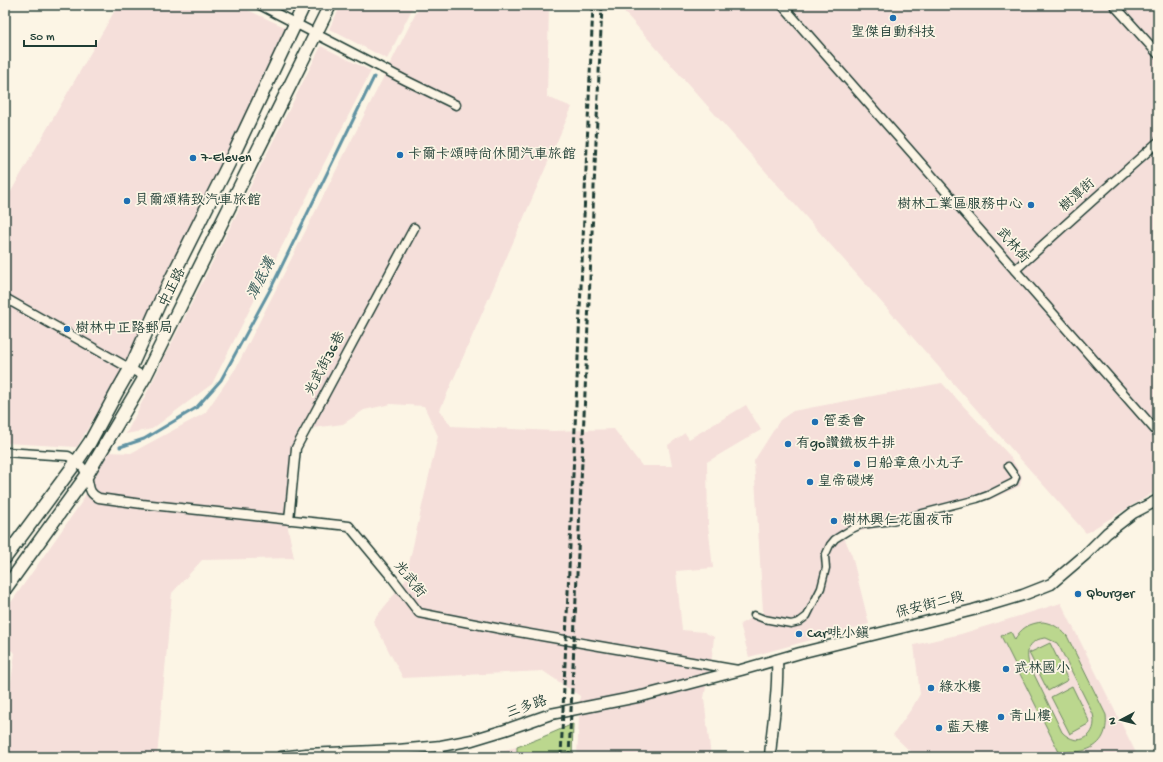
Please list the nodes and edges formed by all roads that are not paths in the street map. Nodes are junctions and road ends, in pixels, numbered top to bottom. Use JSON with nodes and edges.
{"nodes":[{"id":1,"x":260,"y":5,"type":"edge"},
{"id":2,"x":304,"y":5,"type":"edge"},
{"id":3,"x":330,"y":5,"type":"edge"},
{"id":4,"x":782,"y":5,"type":"edge"},
{"id":5,"x":1114,"y":5,"type":"edge"},
{"id":6,"x":296,"y":23,"type":"junction"},
{"id":7,"x":316,"y":34,"type":"junction"},
{"id":8,"x":1158,"y":54,"type":"edge"},
{"id":9,"x":456,"y":105,"type":"dead end"},
{"id":10,"x":1158,"y":142,"type":"edge"},
{"id":11,"x":414,"y":228,"type":"dead end"},
{"id":12,"x":1015,"y":270,"type":"junction"},
{"id":13,"x":5,"y":298,"type":"edge"},
{"id":14,"x":130,"y":368,"type":"junction"},
{"id":15,"x":145,"y":377,"type":"junction"},
{"id":16,"x":1158,"y":433,"type":"edge"},
{"id":17,"x":5,"y":452,"type":"edge"},
{"id":18,"x":77,"y":461,"type":"junction"},
{"id":19,"x":1008,"y":466,"type":"dead end"},
{"id":20,"x":87,"y":475,"type":"junction"},
{"id":21,"x":1158,"y":500,"type":"edge"},
{"id":22,"x":289,"y":520,"type":"junction"},
{"id":23,"x":5,"y":558,"type":"edge"},
{"id":24,"x":5,"y":589,"type":"edge"},
{"id":25,"x":754,"y":615,"type":"dead end"},
{"id":26,"x":777,"y":660,"type":"junction"},
{"id":27,"x":741,"y":670,"type":"junction"},
{"id":28,"x":306,"y":756,"type":"edge"},
{"id":29,"x":281,"y":757,"type":"edge"},
{"id":30,"x":770,"y":757,"type":"edge"}],
"edges":[{"from":1,"to":6,"type":"street"},
{"from":2,"to":6,"type":"main road","name":"中正路"},
{"from":3,"to":7,"type":"main road","name":"中正路"},
{"from":4,"to":12,"type":"street","name":"武林街"},
{"from":5,"to":8,"type":"street"},
{"from":6,"to":7,"type":"street"},
{"from":6,"to":14,"type":"main road","name":"中正路"},
{"from":7,"to":9,"type":"street"},
{"from":7,"to":15,"type":"main road","name":"中正路"},
{"from":10,"to":12,"type":"street","name":"樹潭街"},
{"from":11,"to":22,"type":"street","name":"光武街36巷"},
{"from":12,"to":16,"type":"street","name":"武林街"},
{"from":13,"to":14,"type":"street"},
{"from":14,"to":15,"type":"street"},
{"from":14,"to":18,"type":"main road","name":"中正路"},
{"from":15,"to":20,"type":"main road","name":"中正路"},
{"from":17,"to":18,"type":"street"},
{"from":18,"to":20,"type":"street"},
{"from":18,"to":23,"type":"main road","name":"中正路"},
{"from":19,"to":25,"type":"street"},
{"from":20,"to":22,"type":"street","name":"光武街"},
{"from":20,"to":24,"type":"main road","name":"中正路"},
{"from":21,"to":26,"type":"street","name":"保安街二段"},
{"from":22,"to":27,"type":"street","name":"光武街"},
{"from":26,"to":27,"type":"street","name":"三多路"},
{"from":26,"to":30,"type":"street"},
{"from":27,"to":28,"type":"street","name":"三多路"},
{"from":28,"to":29,"type":"street","name":"三多路"}]}
